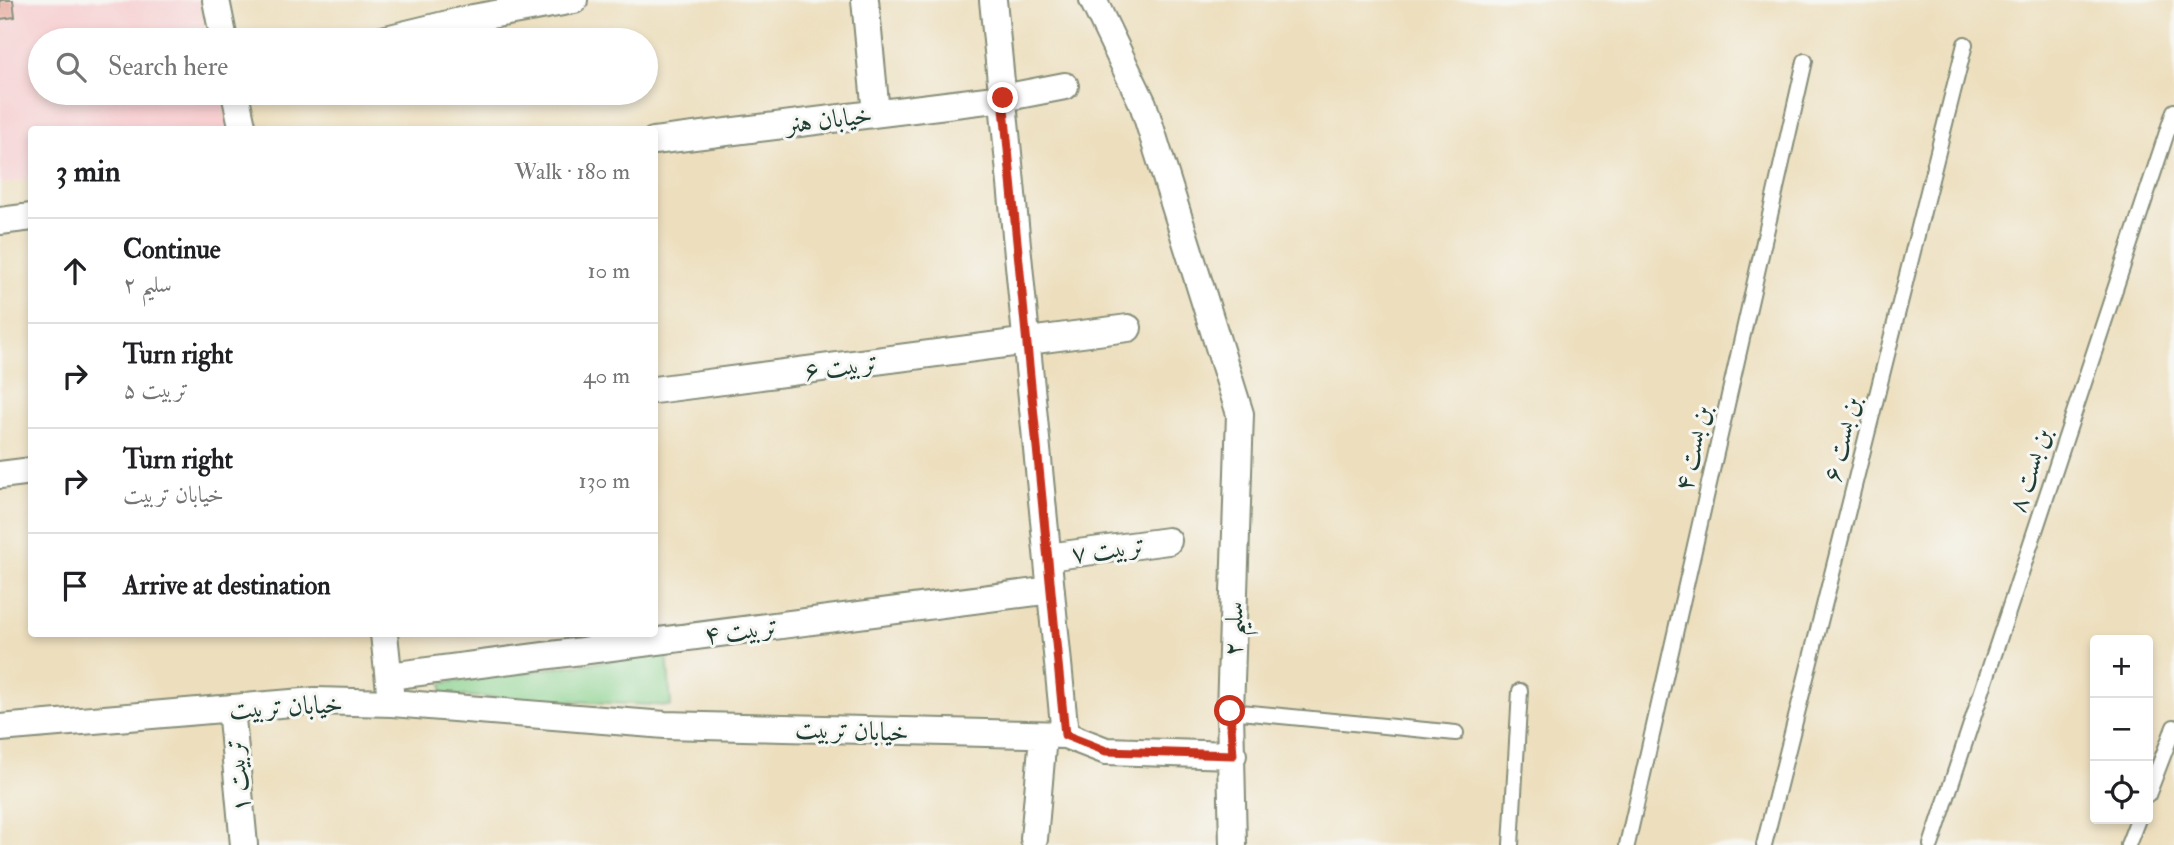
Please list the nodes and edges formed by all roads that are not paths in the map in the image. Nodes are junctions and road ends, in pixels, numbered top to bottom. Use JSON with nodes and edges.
{"nodes":[{"id":1,"x":216,"y":0,"type":"edge"},
{"id":2,"x":574,"y":0,"type":"edge"},
{"id":3,"x":865,"y":0,"type":"edge"},
{"id":4,"x":993,"y":0,"type":"edge"},
{"id":5,"x":1094,"y":0,"type":"edge"},
{"id":6,"x":470,"y":9,"type":"edge"},
{"id":7,"x":222,"y":28,"type":"edge"},
{"id":8,"x":416,"y":28,"type":"edge"},
{"id":9,"x":1965,"y":44,"type":"dead end"},
{"id":10,"x":1805,"y":61,"type":"dead end"},
{"id":11,"x":1065,"y":86,"type":"dead end"},
{"id":12,"x":1003,"y":98,"type":"junction"},
{"id":13,"x":238,"y":105,"type":"edge"},
{"id":14,"x":2174,"y":111,"type":"edge"},
{"id":15,"x":876,"y":113,"type":"junction"},
{"id":16,"x":242,"y":126,"type":"edge"},
{"id":17,"x":658,"y":140,"type":"edge"},
{"id":18,"x":28,"y":218,"type":"edge"},
{"id":19,"x":0,"y":221,"type":"edge"},
{"id":20,"x":1128,"y":328,"type":"dead end"},
{"id":21,"x":1027,"y":342,"type":"junction"},
{"id":22,"x":658,"y":389,"type":"edge"},
{"id":23,"x":28,"y":472,"type":"edge"},
{"id":24,"x":0,"y":475,"type":"edge"},
{"id":25,"x":1168,"y":541,"type":"dead end"},
{"id":26,"x":1048,"y":557,"type":"junction"},
{"id":27,"x":1051,"y":590,"type":"junction"},
{"id":28,"x":384,"y":637,"type":"edge"},
{"id":29,"x":389,"y":676,"type":"junction"},
{"id":30,"x":1520,"y":691,"type":"dead end"},
{"id":31,"x":392,"y":703,"type":"junction"},
{"id":32,"x":231,"y":708,"type":"junction"},
{"id":33,"x":1230,"y":711,"type":"junction"},
{"id":34,"x":2174,"y":727,"type":"edge"},
{"id":35,"x":0,"y":728,"type":"edge"},
{"id":36,"x":1456,"y":733,"type":"dead end"},
{"id":37,"x":1054,"y":735,"type":"junction"},
{"id":38,"x":1233,"y":755,"type":"junction"},
{"id":39,"x":2153,"y":782,"type":"edge"},
{"id":40,"x":2136,"y":824,"type":"edge"},
{"id":41,"x":1034,"y":839,"type":"dead end"},
{"id":42,"x":244,"y":845,"type":"edge"},
{"id":43,"x":1233,"y":845,"type":"edge"},
{"id":44,"x":1511,"y":845,"type":"edge"},
{"id":45,"x":1627,"y":845,"type":"edge"},
{"id":46,"x":1764,"y":845,"type":"edge"},
{"id":47,"x":1931,"y":845,"type":"edge"},
{"id":48,"x":2128,"y":845,"type":"edge"}],
"edges":[{"from":1,"to":7,"type":"street"},
{"from":2,"to":6,"type":"street"},
{"from":3,"to":15,"type":"street"},
{"from":4,"to":12,"type":"street"},
{"from":5,"to":33,"type":"street","name":"سلیم ۲"},
{"from":6,"to":8,"type":"street"},
{"from":9,"to":46,"type":"lane","name":"بن بست ۶"},
{"from":10,"to":45,"type":"lane","name":"بن بست ۴"},
{"from":11,"to":12,"type":"street","name":"خیابان هنر"},
{"from":12,"to":15,"type":"street","name":"خیابان هنر"},
{"from":12,"to":21,"type":"street"},
{"from":13,"to":16,"type":"street"},
{"from":14,"to":47,"type":"lane","name":"بن بست ۸"},
{"from":15,"to":17,"type":"street","name":"خیابان هنر"},
{"from":18,"to":19,"type":"street"},
{"from":20,"to":21,"type":"street","name":"تربیت ۶"},
{"from":21,"to":22,"type":"street","name":"تربیت ۶"},
{"from":21,"to":26,"type":"street"},
{"from":23,"to":24,"type":"street"},
{"from":25,"to":26,"type":"street","name":"تربیت ۷"},
{"from":26,"to":27,"type":"street"},
{"from":27,"to":29,"type":"street","name":"تربیت ۴"},
{"from":27,"to":37,"type":"street"},
{"from":28,"to":29,"type":"street"},
{"from":29,"to":31,"type":"street"},
{"from":30,"to":44,"type":"lane"},
{"from":31,"to":32,"type":"street","name":"خیابان تربیت"},
{"from":31,"to":37,"type":"street","name":"خیابان تربیت"},
{"from":32,"to":35,"type":"street","name":"خیابان تربیت"},
{"from":32,"to":42,"type":"street","name":"تربیت ۱"},
{"from":33,"to":36,"type":"lane"},
{"from":33,"to":38,"type":"street","name":"سلیم ۲"},
{"from":34,"to":39,"type":"lane"},
{"from":37,"to":38,"type":"street","name":"خیابان تربیت"},
{"from":37,"to":41,"type":"street"},
{"from":38,"to":43,"type":"street","name":"سلیم ۲"},
{"from":40,"to":48,"type":"lane"}]}
